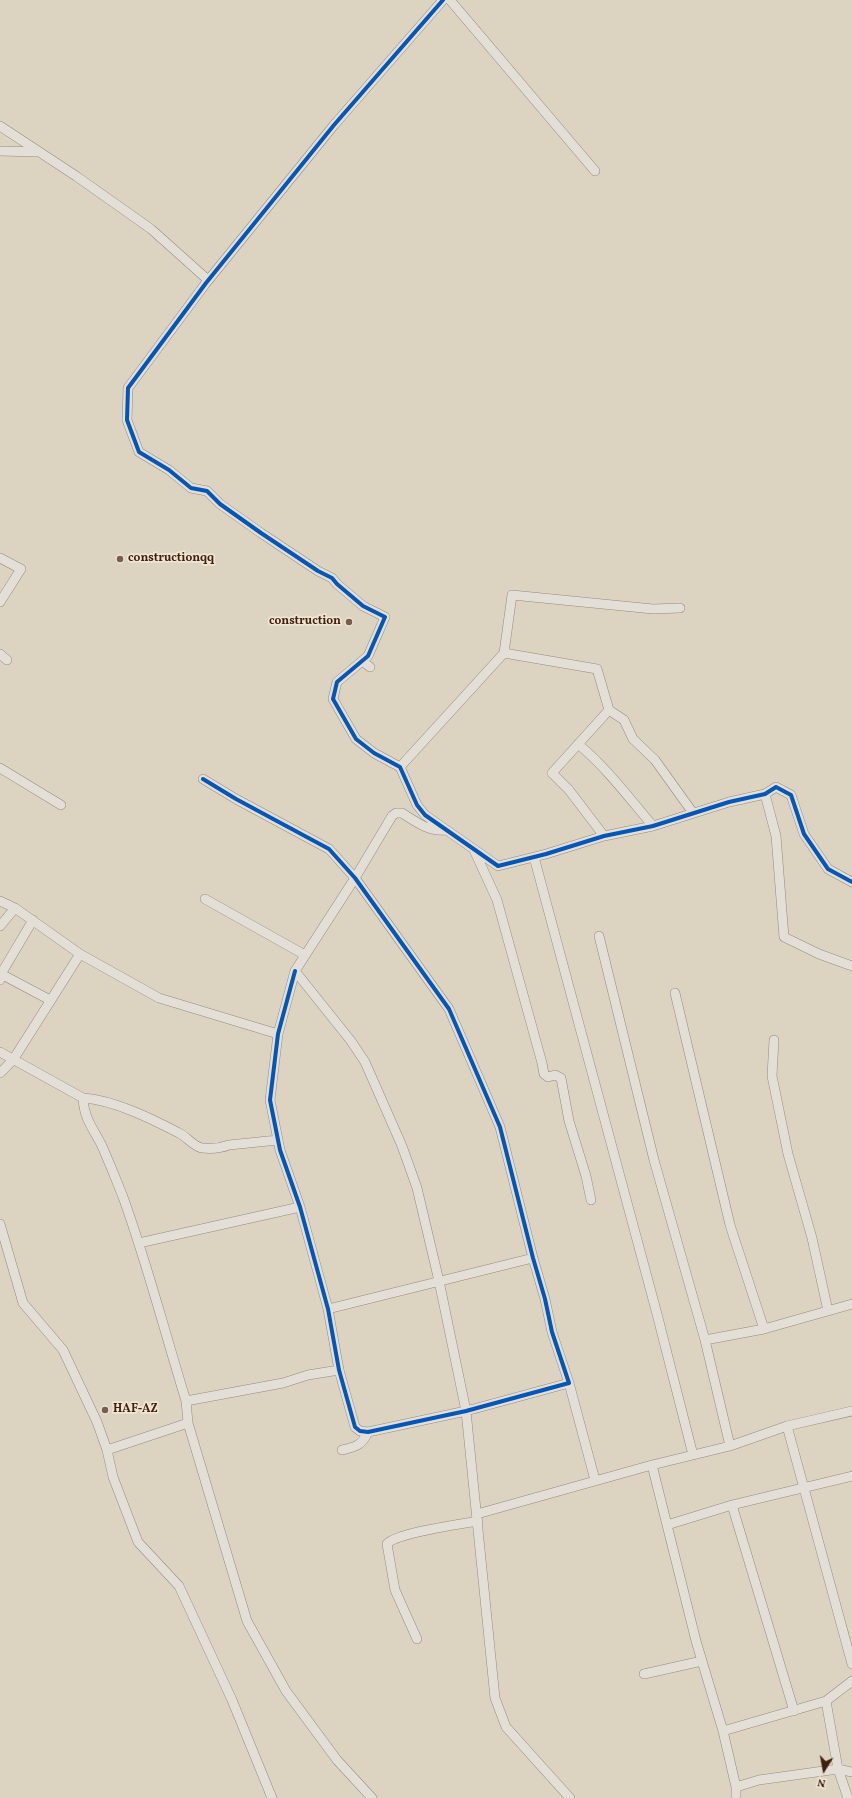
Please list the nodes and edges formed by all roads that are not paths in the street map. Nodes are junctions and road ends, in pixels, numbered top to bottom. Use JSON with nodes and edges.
{"nodes":[{"id":1,"x":442,"y":0,"type":"edge"},
{"id":2,"x":450,"y":0,"type":"edge"},
{"id":3,"x":0,"y":126,"type":"edge"},
{"id":4,"x":0,"y":151,"type":"edge"},
{"id":5,"x":39,"y":152,"type":"junction"},
{"id":6,"x":595,"y":171,"type":"dead end"},
{"id":7,"x":208,"y":280,"type":"junction"},
{"id":8,"x":0,"y":558,"type":"edge"},
{"id":9,"x":0,"y":602,"type":"edge"},
{"id":10,"x":680,"y":608,"type":"dead end"},
{"id":11,"x":504,"y":653,"type":"junction"},
{"id":12,"x":362,"y":661,"type":"junction"},
{"id":13,"x":370,"y":667,"type":"dead end"},
{"id":14,"x":609,"y":710,"type":"junction"},
{"id":15,"x":578,"y":744,"type":"junction"},
{"id":16,"x":400,"y":767,"type":"junction"},
{"id":17,"x":0,"y":768,"type":"edge"},
{"id":18,"x":203,"y":779,"type":"dead end"},
{"id":19,"x":765,"y":794,"type":"junction"},
{"id":20,"x":61,"y":805,"type":"dead end"},
{"id":21,"x":693,"y":813,"type":"junction"},
{"id":22,"x":653,"y":826,"type":"junction"},
{"id":23,"x":446,"y":830,"type":"junction"},
{"id":24,"x":604,"y":836,"type":"junction"},
{"id":25,"x":474,"y":848,"type":"junction"},
{"id":26,"x":534,"y":857,"type":"junction"},
{"id":27,"x":355,"y":878,"type":"junction"},
{"id":28,"x":852,"y":882,"type":"edge"},
{"id":29,"x":205,"y":899,"type":"dead end"},
{"id":30,"x":0,"y":901,"type":"edge"},
{"id":31,"x":15,"y":908,"type":"junction"},
{"id":32,"x":33,"y":920,"type":"junction"},
{"id":33,"x":0,"y":926,"type":"edge"},
{"id":34,"x":598,"y":936,"type":"dead end"},
{"id":35,"x":80,"y":954,"type":"junction"},
{"id":36,"x":305,"y":955,"type":"junction"},
{"id":37,"x":852,"y":966,"type":"edge"},
{"id":38,"x":295,"y":971,"type":"junction"},
{"id":39,"x":0,"y":977,"type":"edge"},
{"id":40,"x":675,"y":992,"type":"dead end"},
{"id":41,"x":50,"y":1000,"type":"junction"},
{"id":42,"x":278,"y":1034,"type":"junction"},
{"id":43,"x":774,"y":1040,"type":"dead end"},
{"id":44,"x":0,"y":1052,"type":"edge"},
{"id":45,"x":13,"y":1060,"type":"junction"},
{"id":46,"x":0,"y":1073,"type":"edge"},
{"id":47,"x":83,"y":1098,"type":"junction"},
{"id":48,"x":278,"y":1140,"type":"junction"},
{"id":49,"x":591,"y":1200,"type":"dead end"},
{"id":50,"x":300,"y":1207,"type":"junction"},
{"id":51,"x":0,"y":1224,"type":"edge"},
{"id":52,"x":139,"y":1243,"type":"junction"},
{"id":53,"x":533,"y":1258,"type":"junction"},
{"id":54,"x":439,"y":1281,"type":"junction"},
{"id":55,"x":852,"y":1304,"type":"edge"},
{"id":56,"x":328,"y":1308,"type":"junction"},
{"id":57,"x":828,"y":1311,"type":"junction"},
{"id":58,"x":764,"y":1329,"type":"junction"},
{"id":59,"x":705,"y":1340,"type":"junction"},
{"id":60,"x":339,"y":1370,"type":"junction"},
{"id":61,"x":569,"y":1384,"type":"junction"},
{"id":62,"x":186,"y":1401,"type":"junction"},
{"id":63,"x":466,"y":1411,"type":"junction"},
{"id":64,"x":852,"y":1411,"type":"edge"},
{"id":65,"x":188,"y":1423,"type":"junction"},
{"id":66,"x":787,"y":1426,"type":"junction"},
{"id":67,"x":368,"y":1432,"type":"junction"},
{"id":68,"x":730,"y":1446,"type":"junction"},
{"id":69,"x":107,"y":1450,"type":"junction"},
{"id":70,"x":342,"y":1450,"type":"dead end"},
{"id":71,"x":693,"y":1455,"type":"junction"},
{"id":72,"x":652,"y":1465,"type":"junction"},
{"id":73,"x":852,"y":1476,"type":"edge"},
{"id":74,"x":595,"y":1480,"type":"junction"},
{"id":75,"x":802,"y":1487,"type":"junction"},
{"id":76,"x":732,"y":1505,"type":"junction"},
{"id":77,"x":478,"y":1518,"type":"junction"},
{"id":78,"x":667,"y":1525,"type":"junction"},
{"id":79,"x":417,"y":1639,"type":"dead end"},
{"id":80,"x":702,"y":1661,"type":"junction"},
{"id":81,"x":852,"y":1664,"type":"edge"},
{"id":82,"x":644,"y":1674,"type":"dead end"},
{"id":83,"x":852,"y":1681,"type":"edge"},
{"id":84,"x":826,"y":1701,"type":"junction"},
{"id":85,"x":794,"y":1711,"type":"junction"},
{"id":86,"x":723,"y":1731,"type":"junction"},
{"id":87,"x":838,"y":1769,"type":"junction"},
{"id":88,"x":852,"y":1772,"type":"edge"},
{"id":89,"x":736,"y":1787,"type":"junction"},
{"id":90,"x":272,"y":1798,"type":"edge"},
{"id":91,"x":372,"y":1798,"type":"edge"},
{"id":92,"x":570,"y":1798,"type":"edge"},
{"id":93,"x":736,"y":1798,"type":"edge"},
{"id":94,"x":848,"y":1798,"type":"edge"}],
"edges":[{"from":1,"to":7,"type":"street"},
{"from":2,"to":6,"type":"street"},
{"from":3,"to":5,"type":"street"},
{"from":4,"to":5,"type":"street"},
{"from":5,"to":7,"type":"street"},
{"from":7,"to":12,"type":"street"},
{"from":8,"to":9,"type":"street"},
{"from":10,"to":11,"type":"street"},
{"from":11,"to":14,"type":"street"},
{"from":11,"to":16,"type":"street"},
{"from":12,"to":13,"type":"street"},
{"from":12,"to":16,"type":"street"},
{"from":14,"to":15,"type":"street"},
{"from":14,"to":21,"type":"street"},
{"from":15,"to":22,"type":"street"},
{"from":15,"to":24,"type":"street"},
{"from":16,"to":23,"type":"street"},
{"from":17,"to":20,"type":"street"},
{"from":18,"to":27,"type":"street"},
{"from":19,"to":21,"type":"street"},
{"from":19,"to":28,"type":"street"},
{"from":19,"to":37,"type":"street"},
{"from":21,"to":22,"type":"street"},
{"from":22,"to":24,"type":"street"},
{"from":23,"to":25,"type":"street"},
{"from":23,"to":27,"type":"street"},
{"from":24,"to":26,"type":"street"},
{"from":25,"to":26,"type":"street"},
{"from":25,"to":49,"type":"street"},
{"from":26,"to":71,"type":"street"},
{"from":27,"to":36,"type":"street"},
{"from":27,"to":53,"type":"street"},
{"from":29,"to":36,"type":"street"},
{"from":30,"to":31,"type":"street"},
{"from":31,"to":32,"type":"street"},
{"from":31,"to":33,"type":"street"},
{"from":32,"to":35,"type":"street"},
{"from":32,"to":39,"type":"street"},
{"from":34,"to":59,"type":"street"},
{"from":35,"to":41,"type":"street"},
{"from":35,"to":42,"type":"street"},
{"from":36,"to":38,"type":"street"},
{"from":38,"to":42,"type":"street"},
{"from":38,"to":54,"type":"street"},
{"from":39,"to":41,"type":"street"},
{"from":40,"to":58,"type":"street"},
{"from":41,"to":45,"type":"street"},
{"from":42,"to":48,"type":"street"},
{"from":43,"to":57,"type":"street"},
{"from":44,"to":45,"type":"street"},
{"from":45,"to":46,"type":"street"},
{"from":45,"to":47,"type":"street"},
{"from":47,"to":48,"type":"street"},
{"from":47,"to":52,"type":"street"},
{"from":48,"to":50,"type":"street"},
{"from":50,"to":52,"type":"street"},
{"from":50,"to":56,"type":"street"},
{"from":51,"to":69,"type":"street"},
{"from":52,"to":62,"type":"street"},
{"from":53,"to":54,"type":"street"},
{"from":53,"to":61,"type":"street"},
{"from":54,"to":56,"type":"street"},
{"from":54,"to":63,"type":"street"},
{"from":55,"to":57,"type":"street"},
{"from":56,"to":60,"type":"street"},
{"from":57,"to":58,"type":"street"},
{"from":58,"to":59,"type":"street"},
{"from":59,"to":68,"type":"street"},
{"from":60,"to":62,"type":"street"},
{"from":60,"to":67,"type":"street"},
{"from":61,"to":63,"type":"street"},
{"from":61,"to":74,"type":"street"},
{"from":62,"to":65,"type":"street"},
{"from":63,"to":67,"type":"street"},
{"from":63,"to":77,"type":"street"},
{"from":64,"to":66,"type":"street"},
{"from":65,"to":69,"type":"street"},
{"from":65,"to":91,"type":"street"},
{"from":66,"to":68,"type":"street"},
{"from":66,"to":75,"type":"street"},
{"from":67,"to":70,"type":"street"},
{"from":68,"to":71,"type":"street"},
{"from":69,"to":90,"type":"street"},
{"from":71,"to":72,"type":"street"},
{"from":72,"to":74,"type":"street"},
{"from":72,"to":78,"type":"street"},
{"from":73,"to":75,"type":"street"},
{"from":74,"to":77,"type":"street"},
{"from":75,"to":76,"type":"street"},
{"from":75,"to":81,"type":"street"},
{"from":76,"to":78,"type":"street"},
{"from":76,"to":85,"type":"street"},
{"from":77,"to":79,"type":"street"},
{"from":77,"to":92,"type":"street"},
{"from":78,"to":80,"type":"street"},
{"from":80,"to":82,"type":"street"},
{"from":80,"to":86,"type":"street"},
{"from":83,"to":84,"type":"street"},
{"from":84,"to":85,"type":"street"},
{"from":84,"to":87,"type":"street"},
{"from":85,"to":86,"type":"street"},
{"from":86,"to":89,"type":"street"},
{"from":87,"to":88,"type":"street"},
{"from":87,"to":89,"type":"street"},
{"from":87,"to":94,"type":"street"},
{"from":89,"to":93,"type":"street"}]}
